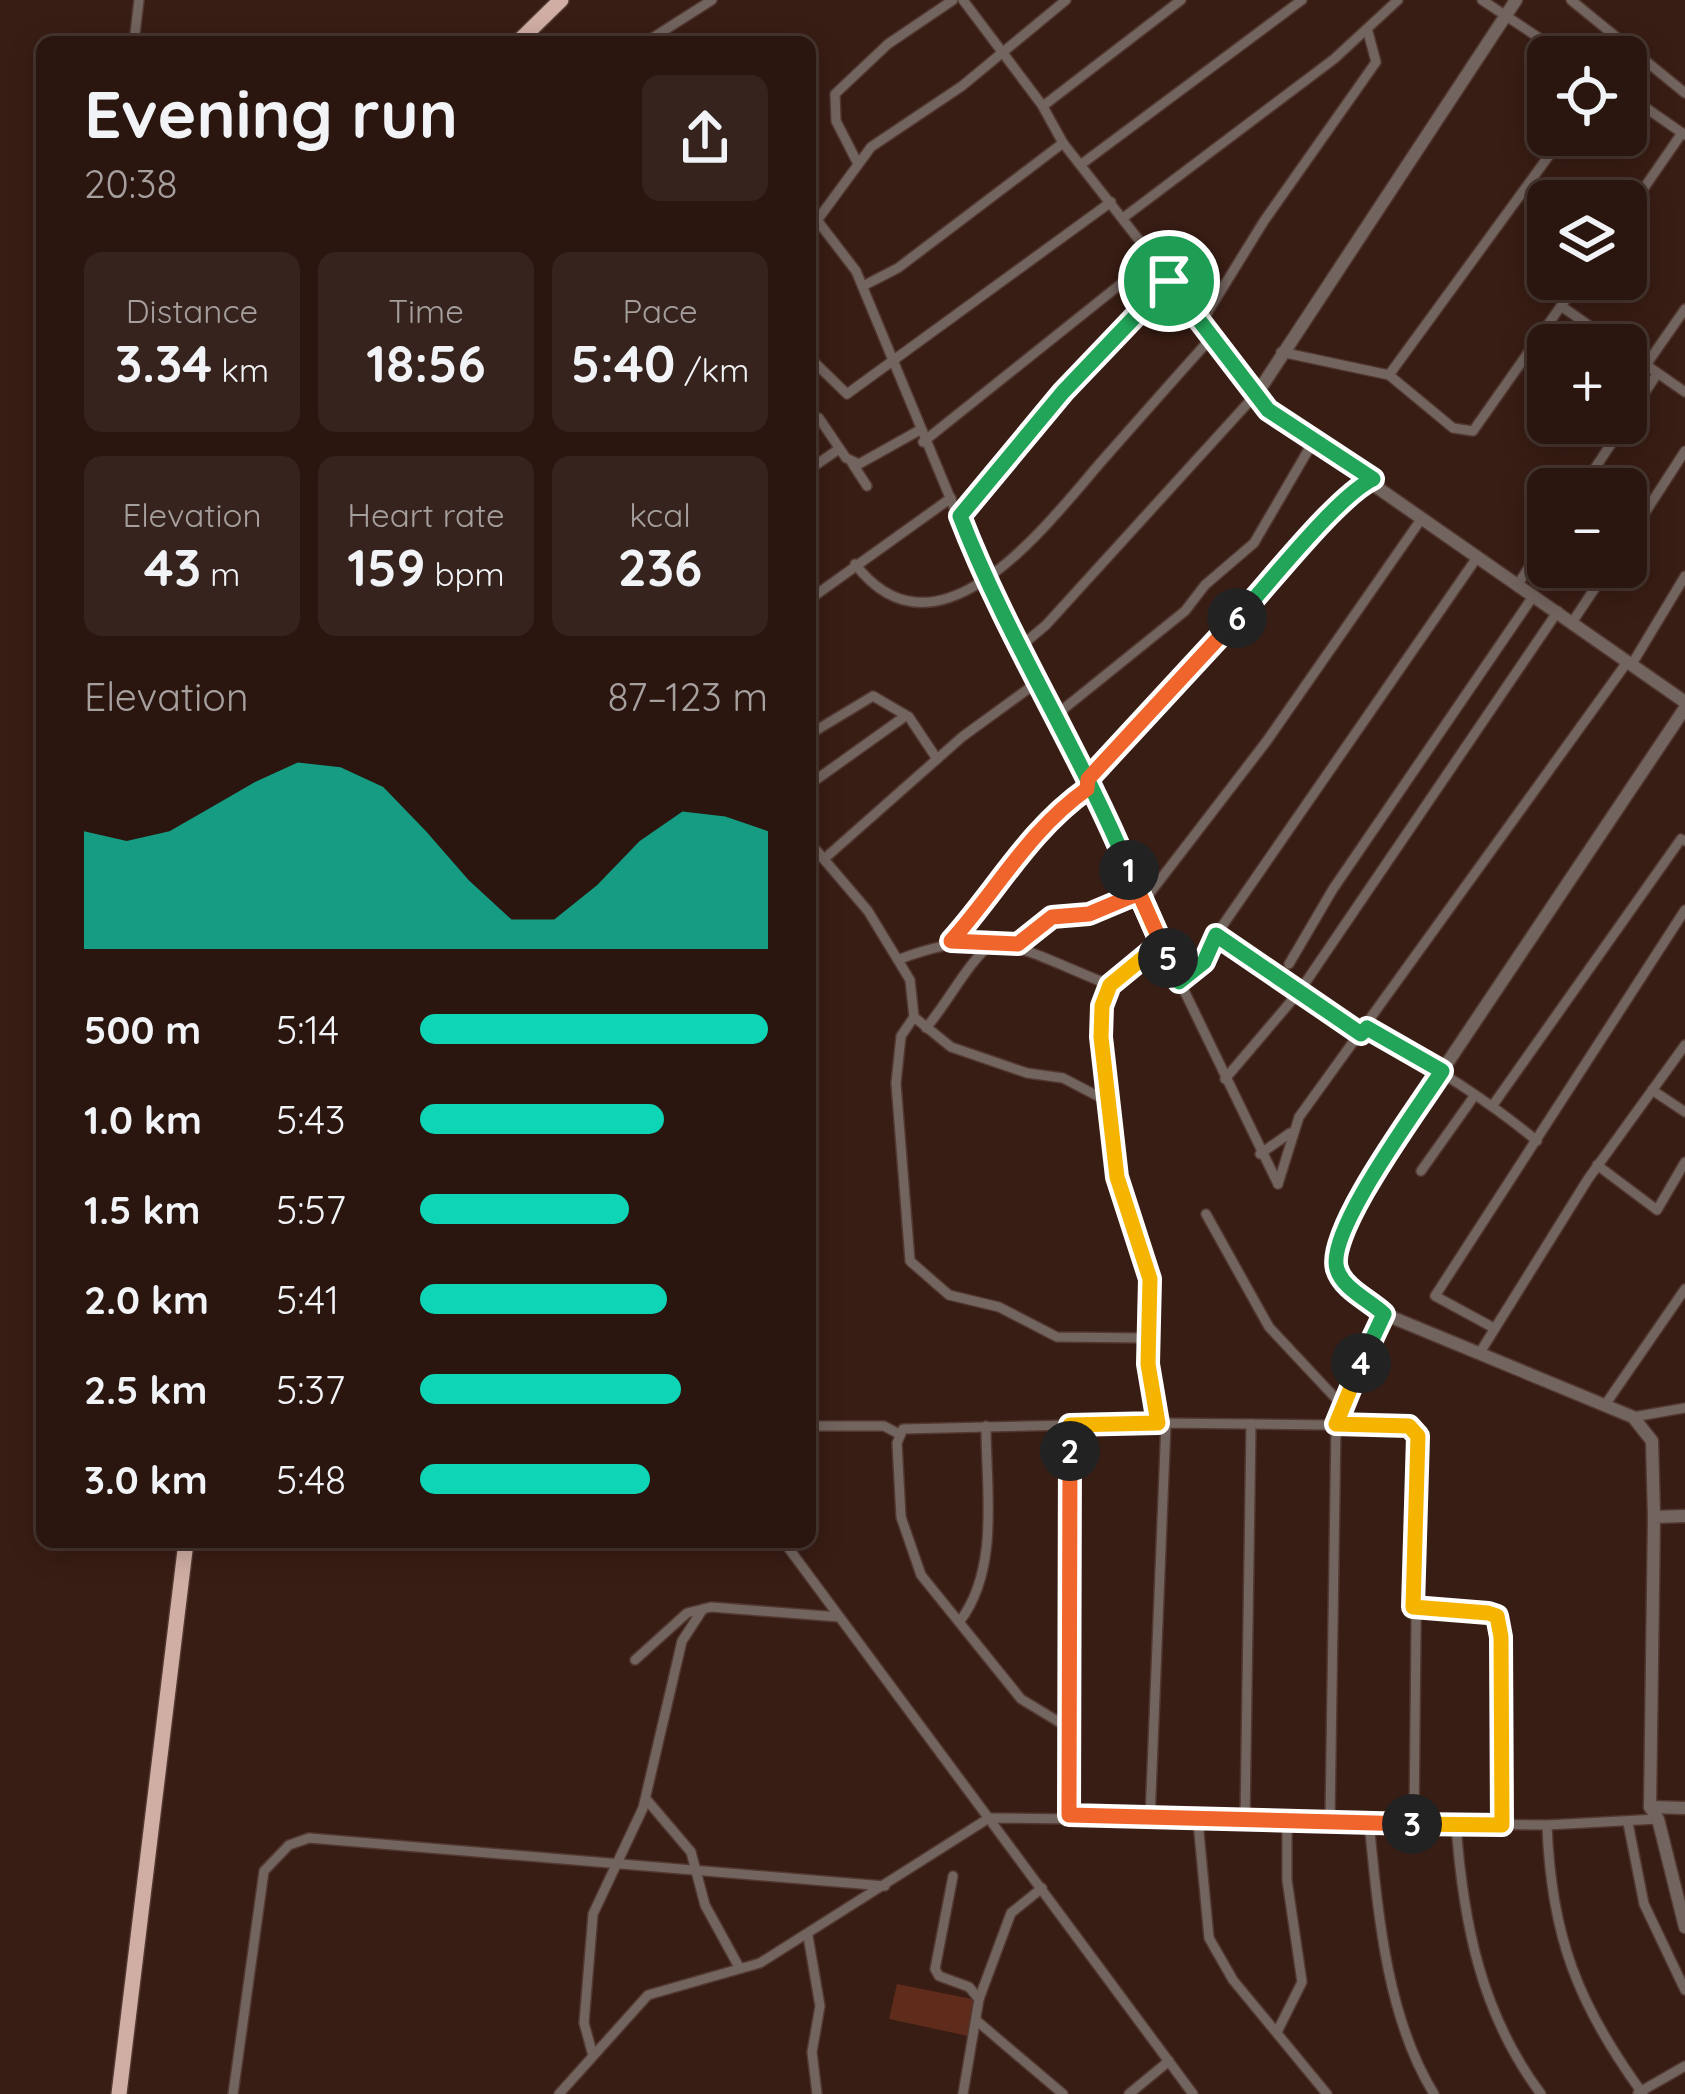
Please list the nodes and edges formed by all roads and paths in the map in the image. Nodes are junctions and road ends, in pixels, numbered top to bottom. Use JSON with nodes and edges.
{"nodes":[{"id":1,"x":139,"y":0,"type":"edge"},
{"id":2,"x":561,"y":0,"type":"edge"},
{"id":3,"x":712,"y":0,"type":"edge"},
{"id":4,"x":953,"y":0,"type":"edge"},
{"id":5,"x":963,"y":0,"type":"edge"},
{"id":6,"x":1066,"y":0,"type":"edge"},
{"id":7,"x":1181,"y":0,"type":"edge"},
{"id":8,"x":1302,"y":0,"type":"edge"},
{"id":9,"x":1398,"y":0,"type":"edge"},
{"id":10,"x":1482,"y":0,"type":"edge"},
{"id":11,"x":1571,"y":0,"type":"edge"},
{"id":12,"x":1509,"y":10,"type":"edge"},
{"id":13,"x":1368,"y":32,"type":"junction"},
{"id":14,"x":135,"y":36,"type":"edge"},
{"id":15,"x":524,"y":36,"type":"edge"},
{"id":16,"x":655,"y":36,"type":"edge"},
{"id":17,"x":1542,"y":36,"type":"edge"},
{"id":18,"x":1004,"y":52,"type":"junction"},
{"id":19,"x":1685,"y":93,"type":"edge"},
{"id":20,"x":1043,"y":106,"type":"junction"},
{"id":21,"x":1647,"y":108,"type":"edge"},
{"id":22,"x":1684,"y":134,"type":"edge"},
{"id":23,"x":1064,"y":143,"type":"junction"},
{"id":24,"x":1549,"y":156,"type":"edge"},
{"id":25,"x":856,"y":160,"type":"junction"},
{"id":26,"x":1082,"y":163,"type":"junction"},
{"id":27,"x":1647,"y":185,"type":"edge"},
{"id":28,"x":1111,"y":202,"type":"junction"},
{"id":29,"x":816,"y":216,"type":"edge"},
{"id":30,"x":1123,"y":218,"type":"junction"},
{"id":31,"x":821,"y":221,"type":"junction"},
{"id":32,"x":816,"y":225,"type":"edge"},
{"id":33,"x":1152,"y":259,"type":"junction"},
{"id":34,"x":1169,"y":281,"type":"junction"},
{"id":35,"x":862,"y":286,"type":"junction"},
{"id":36,"x":1565,"y":300,"type":"edge"},
{"id":37,"x":1561,"y":306,"type":"junction"},
{"id":38,"x":1685,"y":309,"type":"edge"},
{"id":39,"x":1201,"y":322,"type":"junction"},
{"id":40,"x":1587,"y":324,"type":"edge"},
{"id":41,"x":1212,"y":337,"type":"junction"},
{"id":42,"x":1281,"y":352,"type":"junction"},
{"id":43,"x":892,"y":362,"type":"junction"},
{"id":44,"x":816,"y":364,"type":"edge"},
{"id":45,"x":1647,"y":364,"type":"edge"},
{"id":46,"x":1647,"y":366,"type":"edge"},
{"id":47,"x":1657,"y":374,"type":"junction"},
{"id":48,"x":1389,"y":375,"type":"junction"},
{"id":49,"x":1647,"y":389,"type":"edge"},
{"id":50,"x":1258,"y":392,"type":"junction"},
{"id":51,"x":1685,"y":392,"type":"edge"},
{"id":52,"x":819,"y":418,"type":"dead end"},
{"id":53,"x":918,"y":430,"type":"junction"},
{"id":54,"x":923,"y":442,"type":"junction"},
{"id":55,"x":1313,"y":442,"type":"junction"},
{"id":56,"x":839,"y":449,"type":"junction"},
{"id":57,"x":1685,"y":451,"type":"edge"},
{"id":58,"x":852,"y":463,"type":"junction"},
{"id":59,"x":816,"y":465,"type":"edge"},
{"id":60,"x":1373,"y":479,"type":"junction"},
{"id":61,"x":867,"y":486,"type":"dead end"},
{"id":62,"x":951,"y":498,"type":"junction"},
{"id":63,"x":1647,"y":510,"type":"edge"},
{"id":64,"x":960,"y":516,"type":"junction"},
{"id":65,"x":1422,"y":518,"type":"junction"},
{"id":66,"x":1478,"y":556,"type":"junction"},
{"id":67,"x":854,"y":564,"type":"junction"},
{"id":68,"x":1527,"y":570,"type":"edge"},
{"id":69,"x":1685,"y":577,"type":"edge"},
{"id":70,"x":985,"y":582,"type":"junction"},
{"id":71,"x":1518,"y":584,"type":"junction"},
{"id":72,"x":1595,"y":588,"type":"edge"},
{"id":73,"x":816,"y":594,"type":"edge"},
{"id":74,"x":1534,"y":596,"type":"junction"},
{"id":75,"x":1558,"y":611,"type":"junction"},
{"id":76,"x":1573,"y":621,"type":"junction"},
{"id":77,"x":1021,"y":646,"type":"junction"},
{"id":78,"x":1630,"y":663,"type":"junction"},
{"id":79,"x":1039,"y":681,"type":"junction"},
{"id":80,"x":1685,"y":705,"type":"edge"},
{"id":81,"x":1056,"y":715,"type":"junction"},
{"id":82,"x":904,"y":717,"type":"junction"},
{"id":83,"x":816,"y":730,"type":"edge"},
{"id":84,"x":938,"y":758,"type":"junction"},
{"id":85,"x":1089,"y":778,"type":"junction"},
{"id":86,"x":816,"y":780,"type":"edge"},
{"id":87,"x":1685,"y":841,"type":"edge"},
{"id":88,"x":816,"y":850,"type":"edge"},
{"id":89,"x":824,"y":859,"type":"junction"},
{"id":90,"x":1141,"y":898,"type":"junction"},
{"id":91,"x":1685,"y":910,"type":"edge"},
{"id":92,"x":1216,"y":935,"type":"junction"},
{"id":93,"x":951,"y":941,"type":"junction"},
{"id":94,"x":1161,"y":943,"type":"junction"},
{"id":95,"x":991,"y":944,"type":"junction"},
{"id":96,"x":1018,"y":944,"type":"junction"},
{"id":97,"x":900,"y":959,"type":"junction"},
{"id":98,"x":1289,"y":964,"type":"dead end"},
{"id":99,"x":1179,"y":982,"type":"junction"},
{"id":100,"x":1110,"y":985,"type":"junction"},
{"id":101,"x":1299,"y":992,"type":"junction"},
{"id":102,"x":914,"y":1017,"type":"junction"},
{"id":103,"x":926,"y":1028,"type":"junction"},
{"id":104,"x":1364,"y":1031,"type":"junction"},
{"id":105,"x":1685,"y":1045,"type":"edge"},
{"id":106,"x":1442,"y":1071,"type":"junction"},
{"id":107,"x":1225,"y":1079,"type":"junction"},
{"id":108,"x":1652,"y":1090,"type":"junction"},
{"id":109,"x":1475,"y":1095,"type":"junction"},
{"id":110,"x":1109,"y":1102,"type":"junction"},
{"id":111,"x":1493,"y":1105,"type":"junction"},
{"id":112,"x":1685,"y":1112,"type":"edge"},
{"id":113,"x":1291,"y":1132,"type":"junction"},
{"id":114,"x":1537,"y":1141,"type":"junction"},
{"id":115,"x":1260,"y":1154,"type":"junction"},
{"id":116,"x":1685,"y":1162,"type":"edge"},
{"id":117,"x":1597,"y":1165,"type":"junction"},
{"id":118,"x":1421,"y":1172,"type":"dead end"},
{"id":119,"x":1206,"y":1214,"type":"dead end"},
{"id":120,"x":1685,"y":1289,"type":"edge"},
{"id":121,"x":1384,"y":1314,"type":"junction"},
{"id":122,"x":1492,"y":1327,"type":"junction"},
{"id":123,"x":1147,"y":1338,"type":"junction"},
{"id":124,"x":1479,"y":1354,"type":"junction"},
{"id":125,"x":1607,"y":1402,"type":"junction"},
{"id":126,"x":1342,"y":1405,"type":"junction"},
{"id":127,"x":1685,"y":1408,"type":"edge"},
{"id":128,"x":1634,"y":1417,"type":"junction"},
{"id":129,"x":1162,"y":1423,"type":"junction"},
{"id":130,"x":1251,"y":1424,"type":"junction"},
{"id":131,"x":1336,"y":1424,"type":"junction"},
{"id":132,"x":1070,"y":1425,"type":"junction"},
{"id":133,"x":816,"y":1426,"type":"edge"},
{"id":134,"x":986,"y":1426,"type":"junction"},
{"id":135,"x":899,"y":1434,"type":"junction"},
{"id":136,"x":1685,"y":1516,"type":"edge"},
{"id":137,"x":1654,"y":1517,"type":"junction"},
{"id":138,"x":185,"y":1548,"type":"edge"},
{"id":139,"x":788,"y":1548,"type":"edge"},
{"id":140,"x":1413,"y":1607,"type":"junction"},
{"id":141,"x":703,"y":1609,"type":"junction"},
{"id":142,"x":839,"y":1617,"type":"junction"},
{"id":143,"x":960,"y":1621,"type":"junction"},
{"id":144,"x":635,"y":1660,"type":"dead end"},
{"id":145,"x":1069,"y":1728,"type":"junction"},
{"id":146,"x":646,"y":1799,"type":"junction"},
{"id":147,"x":1685,"y":1808,"type":"edge"},
{"id":148,"x":1654,"y":1813,"type":"junction"},
{"id":149,"x":1069,"y":1815,"type":"junction"},
{"id":150,"x":989,"y":1818,"type":"junction"},
{"id":151,"x":1150,"y":1819,"type":"junction"},
{"id":152,"x":1287,"y":1820,"type":"junction"},
{"id":153,"x":1330,"y":1820,"type":"junction"},
{"id":154,"x":1245,"y":1821,"type":"junction"},
{"id":155,"x":1198,"y":1822,"type":"junction"},
{"id":156,"x":1369,"y":1822,"type":"junction"},
{"id":157,"x":1628,"y":1822,"type":"junction"},
{"id":158,"x":1414,"y":1824,"type":"junction"},
{"id":159,"x":1456,"y":1824,"type":"junction"},
{"id":160,"x":1502,"y":1825,"type":"junction"},
{"id":161,"x":1547,"y":1825,"type":"junction"},
{"id":162,"x":620,"y":1864,"type":"junction"},
{"id":163,"x":698,"y":1870,"type":"junction"},
{"id":164,"x":952,"y":1876,"type":"dead end"},
{"id":165,"x":885,"y":1886,"type":"junction"},
{"id":166,"x":1042,"y":1888,"type":"junction"},
{"id":167,"x":1685,"y":1928,"type":"edge"},
{"id":168,"x":808,"y":1936,"type":"junction"},
{"id":169,"x":739,"y":1967,"type":"junction"},
{"id":170,"x":1685,"y":1990,"type":"edge"},
{"id":171,"x":979,"y":1999,"type":"junction"},
{"id":172,"x":977,"y":2021,"type":"junction"},
{"id":173,"x":1278,"y":2030,"type":"junction"},
{"id":174,"x":592,"y":2052,"type":"junction"},
{"id":175,"x":1168,"y":2061,"type":"junction"},
{"id":176,"x":1685,"y":2066,"type":"edge"},
{"id":177,"x":1640,"y":2093,"type":"edge"},
{"id":178,"x":118,"y":2094,"type":"edge"},
{"id":179,"x":233,"y":2094,"type":"edge"},
{"id":180,"x":559,"y":2094,"type":"edge"},
{"id":181,"x":817,"y":2094,"type":"edge"},
{"id":182,"x":963,"y":2094,"type":"edge"},
{"id":183,"x":1064,"y":2094,"type":"edge"},
{"id":184,"x":1129,"y":2094,"type":"edge"},
{"id":185,"x":1192,"y":2094,"type":"edge"},
{"id":186,"x":1328,"y":2094,"type":"edge"},
{"id":187,"x":1433,"y":2094,"type":"edge"},
{"id":188,"x":1541,"y":2094,"type":"edge"}],
"edges":[{"from":1,"to":14,"type":"street"},
{"from":2,"to":15,"type":"highway"},
{"from":3,"to":16,"type":"street"},
{"from":4,"to":25,"type":"street"},
{"from":5,"to":18,"type":"street"},
{"from":6,"to":18,"type":"street"},
{"from":7,"to":20,"type":"street"},
{"from":8,"to":26,"type":"street"},
{"from":9,"to":13,"type":"street"},
{"from":10,"to":12,"type":"street"},
{"from":11,"to":19,"type":"street"},
{"from":12,"to":17,"type":"street"},
{"from":12,"to":42,"type":"street"},
{"from":13,"to":30,"type":"street"},
{"from":13,"to":39,"type":"street"},
{"from":18,"to":20,"type":"street"},
{"from":18,"to":25,"type":"street"},
{"from":20,"to":23,"type":"street"},
{"from":21,"to":22,"type":"street"},
{"from":22,"to":27,"type":"street"},
{"from":23,"to":26,"type":"street"},
{"from":23,"to":35,"type":"street"},
{"from":24,"to":48,"type":"street"},
{"from":25,"to":31,"type":"street"},
{"from":26,"to":28,"type":"street"},
{"from":28,"to":30,"type":"street"},
{"from":28,"to":43,"type":"street"},
{"from":29,"to":31,"type":"street"},
{"from":30,"to":33,"type":"street"},
{"from":31,"to":32,"type":"street"},
{"from":31,"to":35,"type":"street"},
{"from":33,"to":34,"type":"street"},
{"from":33,"to":54,"type":"street"},
{"from":34,"to":39,"type":"street"},
{"from":34,"to":64,"type":"street"},
{"from":35,"to":43,"type":"street"},
{"from":36,"to":37,"type":"street"},
{"from":37,"to":40,"type":"street"},
{"from":37,"to":48,"type":"street"},
{"from":38,"to":45,"type":"street"},
{"from":39,"to":41,"type":"street"},
{"from":41,"to":50,"type":"street"},
{"from":41,"to":70,"type":"street"},
{"from":42,"to":48,"type":"street"},
{"from":42,"to":50,"type":"street"},
{"from":43,"to":44,"type":"street"},
{"from":43,"to":53,"type":"street"},
{"from":46,"to":47,"type":"street"},
{"from":47,"to":49,"type":"street"},
{"from":47,"to":51,"type":"street"},
{"from":50,"to":55,"type":"street"},
{"from":50,"to":77,"type":"street"},
{"from":52,"to":56,"type":"street"},
{"from":53,"to":54,"type":"street"},
{"from":53,"to":58,"type":"street"},
{"from":54,"to":62,"type":"street"},
{"from":55,"to":60,"type":"street"},
{"from":55,"to":81,"type":"street"},
{"from":56,"to":58,"type":"street"},
{"from":56,"to":59,"type":"street"},
{"from":57,"to":63,"type":"street"},
{"from":58,"to":61,"type":"street"},
{"from":60,"to":65,"type":"street"},
{"from":60,"to":85,"type":"street"},
{"from":62,"to":64,"type":"street"},
{"from":62,"to":67,"type":"street"},
{"from":64,"to":70,"type":"street"},
{"from":65,"to":66,"type":"street"},
{"from":65,"to":90,"type":"street"},
{"from":66,"to":71,"type":"street"},
{"from":66,"to":92,"type":"street"},
{"from":67,"to":70,"type":"street"},
{"from":67,"to":73,"type":"street"},
{"from":68,"to":71,"type":"street"},
{"from":69,"to":78,"type":"street"},
{"from":70,"to":77,"type":"street"},
{"from":71,"to":74,"type":"street"},
{"from":72,"to":76,"type":"street"},
{"from":74,"to":75,"type":"street"},
{"from":74,"to":98,"type":"street"},
{"from":75,"to":76,"type":"street"},
{"from":75,"to":101,"type":"street"},
{"from":76,"to":78,"type":"street"},
{"from":77,"to":79,"type":"street"},
{"from":78,"to":80,"type":"street"},
{"from":78,"to":104,"type":"street"},
{"from":79,"to":81,"type":"street"},
{"from":79,"to":84,"type":"street"},
{"from":80,"to":106,"type":"street"},
{"from":81,"to":85,"type":"street"},
{"from":82,"to":83,"type":"street"},
{"from":82,"to":84,"type":"street"},
{"from":82,"to":86,"type":"street"},
{"from":84,"to":89,"type":"street"},
{"from":85,"to":90,"type":"street"},
{"from":85,"to":93,"type":"street"},
{"from":87,"to":111,"type":"street"},
{"from":88,"to":89,"type":"street"},
{"from":89,"to":97,"type":"street"},
{"from":90,"to":94,"type":"street"},
{"from":90,"to":96,"type":"street"},
{"from":91,"to":114,"type":"street"},
{"from":92,"to":99,"type":"street"},
{"from":92,"to":101,"type":"street"},
{"from":93,"to":95,"type":"street"},
{"from":93,"to":97,"type":"street"},
{"from":94,"to":99,"type":"street"},
{"from":94,"to":100,"type":"street"},
{"from":95,"to":96,"type":"street"},
{"from":95,"to":103,"type":"street"},
{"from":96,"to":100,"type":"street"},
{"from":97,"to":102,"type":"street"},
{"from":99,"to":107,"type":"street"},
{"from":100,"to":110,"type":"street"},
{"from":101,"to":104,"type":"street"},
{"from":101,"to":107,"type":"street"},
{"from":102,"to":103,"type":"street"},
{"from":102,"to":123,"type":"street"},
{"from":103,"to":110,"type":"street"},
{"from":104,"to":106,"type":"street"},
{"from":104,"to":113,"type":"street"},
{"from":105,"to":108,"type":"street"},
{"from":106,"to":109,"type":"street"},
{"from":106,"to":121,"type":"street"},
{"from":107,"to":115,"type":"street"},
{"from":108,"to":112,"type":"street"},
{"from":108,"to":117,"type":"street"},
{"from":109,"to":111,"type":"street"},
{"from":109,"to":118,"type":"street"},
{"from":110,"to":123,"type":"street"},
{"from":111,"to":114,"type":"street"},
{"from":113,"to":115,"type":"street"},
{"from":113,"to":115,"type":"street"},
{"from":114,"to":122,"type":"street"},
{"from":116,"to":117,"type":"street"},
{"from":117,"to":122,"type":"street"},
{"from":119,"to":126,"type":"street"},
{"from":120,"to":125,"type":"street"},
{"from":121,"to":124,"type":"street"},
{"from":121,"to":126,"type":"street"},
{"from":122,"to":124,"type":"street"},
{"from":123,"to":129,"type":"street"},
{"from":124,"to":125,"type":"street"},
{"from":125,"to":128,"type":"street"},
{"from":126,"to":131,"type":"street"},
{"from":127,"to":128,"type":"street"},
{"from":128,"to":137,"type":"street"},
{"from":129,"to":130,"type":"street"},
{"from":129,"to":132,"type":"street"},
{"from":129,"to":151,"type":"street"},
{"from":130,"to":131,"type":"street"},
{"from":130,"to":154,"type":"street"},
{"from":131,"to":140,"type":"street"},
{"from":131,"to":153,"type":"street"},
{"from":132,"to":134,"type":"street"},
{"from":132,"to":145,"type":"street"},
{"from":133,"to":135,"type":"street"},
{"from":134,"to":135,"type":"street"},
{"from":134,"to":143,"type":"street"},
{"from":135,"to":143,"type":"street"},
{"from":136,"to":137,"type":"street"},
{"from":137,"to":148,"type":"street"},
{"from":138,"to":178,"type":"highway"},
{"from":139,"to":142,"type":"street"},
{"from":140,"to":158,"type":"street"},
{"from":140,"to":160,"type":"street"},
{"from":141,"to":142,"type":"street"},
{"from":141,"to":144,"type":"street"},
{"from":141,"to":146,"type":"street"},
{"from":142,"to":150,"type":"street"},
{"from":143,"to":145,"type":"street"},
{"from":145,"to":149,"type":"street"},
{"from":146,"to":162,"type":"street"},
{"from":146,"to":163,"type":"street"},
{"from":147,"to":148,"type":"street"},
{"from":148,"to":157,"type":"street"},
{"from":148,"to":167,"type":"street"},
{"from":149,"to":150,"type":"street"},
{"from":149,"to":151,"type":"street"},
{"from":150,"to":165,"type":"street"},
{"from":150,"to":166,"type":"street"},
{"from":151,"to":155,"type":"street"},
{"from":152,"to":153,"type":"street"},
{"from":152,"to":154,"type":"street"},
{"from":152,"to":173,"type":"street"},
{"from":153,"to":156,"type":"street"},
{"from":154,"to":155,"type":"street"},
{"from":155,"to":173,"type":"street"},
{"from":156,"to":158,"type":"street"},
{"from":156,"to":187,"type":"street"},
{"from":157,"to":161,"type":"street"},
{"from":157,"to":170,"type":"street"},
{"from":158,"to":159,"type":"street"},
{"from":159,"to":160,"type":"street"},
{"from":159,"to":188,"type":"street"},
{"from":160,"to":161,"type":"street"},
{"from":161,"to":177,"type":"street"},
{"from":162,"to":163,"type":"street"},
{"from":162,"to":174,"type":"street"},
{"from":162,"to":179,"type":"street"},
{"from":163,"to":165,"type":"street"},
{"from":163,"to":169,"type":"street"},
{"from":164,"to":171,"type":"street"},
{"from":165,"to":168,"type":"street"},
{"from":166,"to":171,"type":"street"},
{"from":166,"to":175,"type":"street"},
{"from":168,"to":169,"type":"street"},
{"from":168,"to":181,"type":"street"},
{"from":169,"to":174,"type":"street"},
{"from":171,"to":172,"type":"street"},
{"from":172,"to":182,"type":"street"},
{"from":172,"to":183,"type":"street"},
{"from":173,"to":186,"type":"street"},
{"from":174,"to":180,"type":"street"},
{"from":175,"to":184,"type":"street"},
{"from":175,"to":185,"type":"street"},
{"from":176,"to":177,"type":"street"}]}
